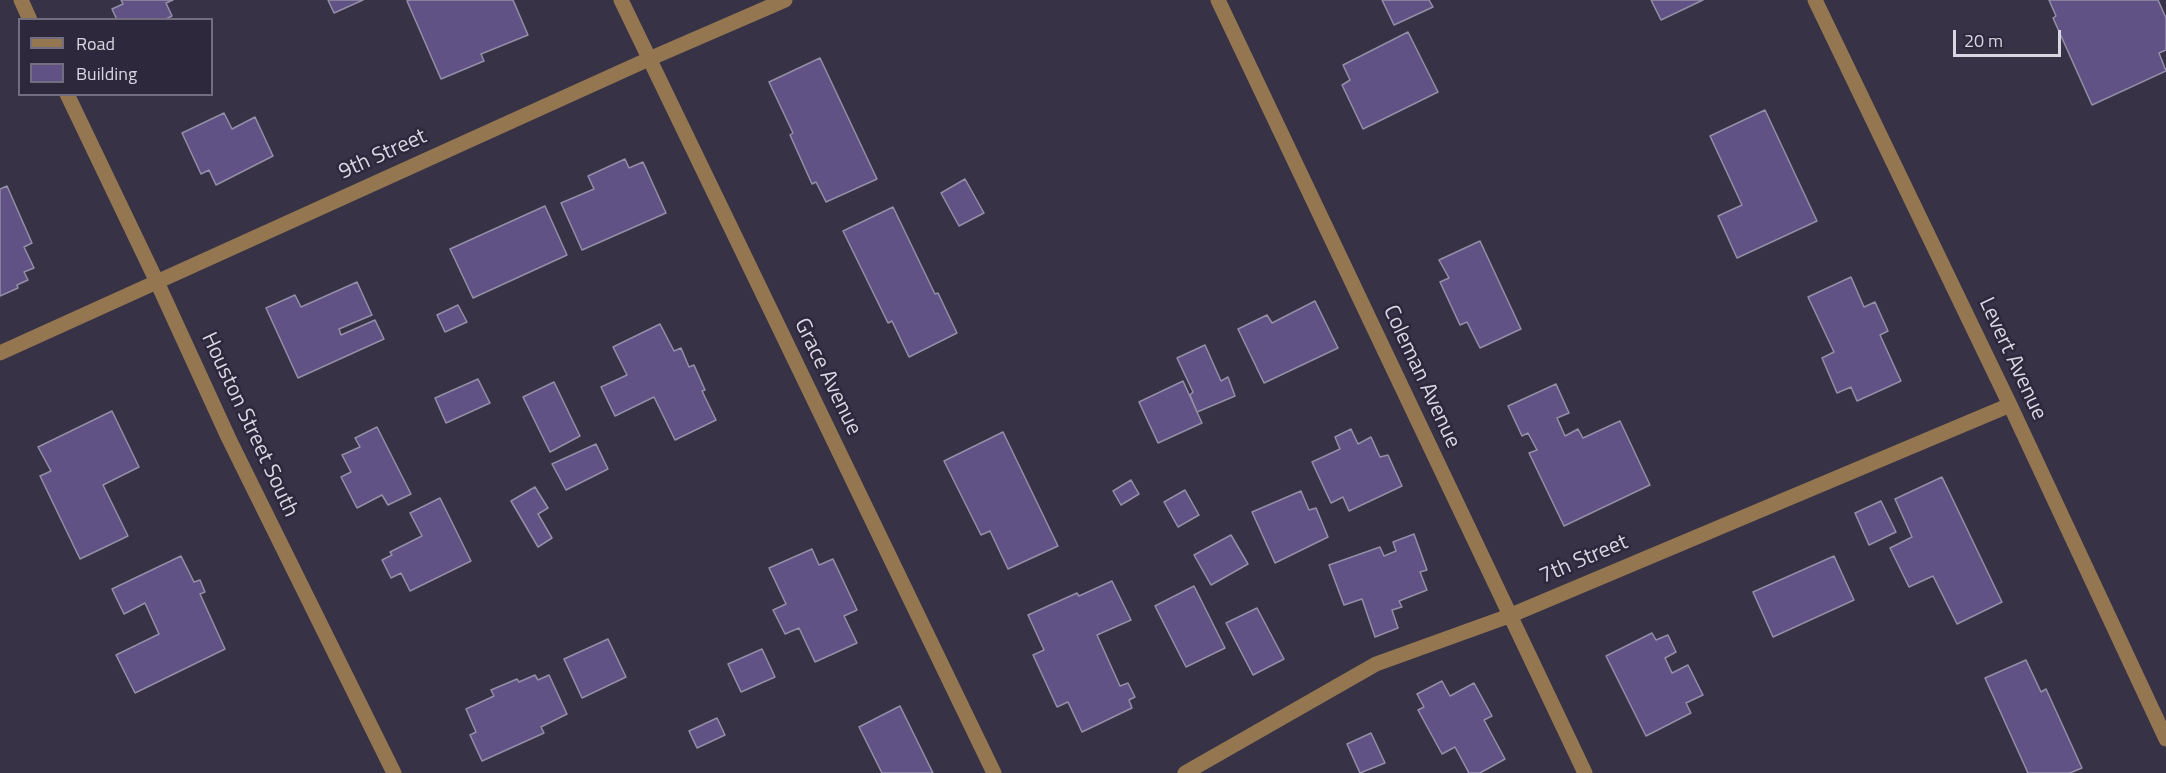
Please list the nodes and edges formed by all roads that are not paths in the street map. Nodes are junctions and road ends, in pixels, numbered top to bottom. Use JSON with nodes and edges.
{"nodes":[{"id":1,"x":21,"y":0,"type":"edge"},
{"id":2,"x":621,"y":0,"type":"edge"},
{"id":3,"x":785,"y":0,"type":"edge"},
{"id":4,"x":1218,"y":0,"type":"edge"},
{"id":5,"x":1815,"y":0,"type":"edge"},
{"id":6,"x":29,"y":18,"type":"edge"},
{"id":7,"x":649,"y":59,"type":"junction"},
{"id":8,"x":68,"y":96,"type":"edge"},
{"id":9,"x":157,"y":282,"type":"junction"},
{"id":10,"x":0,"y":353,"type":"edge"},
{"id":11,"x":2010,"y":405,"type":"junction"},
{"id":12,"x":1509,"y":616,"type":"junction"},
{"id":13,"x":2166,"y":739,"type":"edge"},
{"id":14,"x":394,"y":773,"type":"edge"},
{"id":15,"x":994,"y":773,"type":"edge"},
{"id":16,"x":1185,"y":773,"type":"edge"},
{"id":17,"x":1585,"y":773,"type":"edge"}],
"edges":[{"from":1,"to":6,"type":"street"},
{"from":2,"to":7,"type":"street","name":"Grace Avenue"},
{"from":3,"to":7,"type":"street","name":"9th Street"},
{"from":4,"to":12,"type":"street","name":"Coleman Avenue"},
{"from":5,"to":11,"type":"street","name":"Levert Avenue"},
{"from":7,"to":9,"type":"street","name":"9th Street"},
{"from":7,"to":15,"type":"street","name":"Grace Avenue"},
{"from":8,"to":9,"type":"street","name":"Houston Street South"},
{"from":9,"to":10,"type":"street","name":"9th Street"},
{"from":9,"to":14,"type":"street","name":"Houston Street South"},
{"from":11,"to":12,"type":"street","name":"7th Street"},
{"from":11,"to":13,"type":"street","name":"Levert Avenue"},
{"from":12,"to":16,"type":"street","name":"7th Street"},
{"from":12,"to":17,"type":"street","name":"Coleman Avenue"}]}
